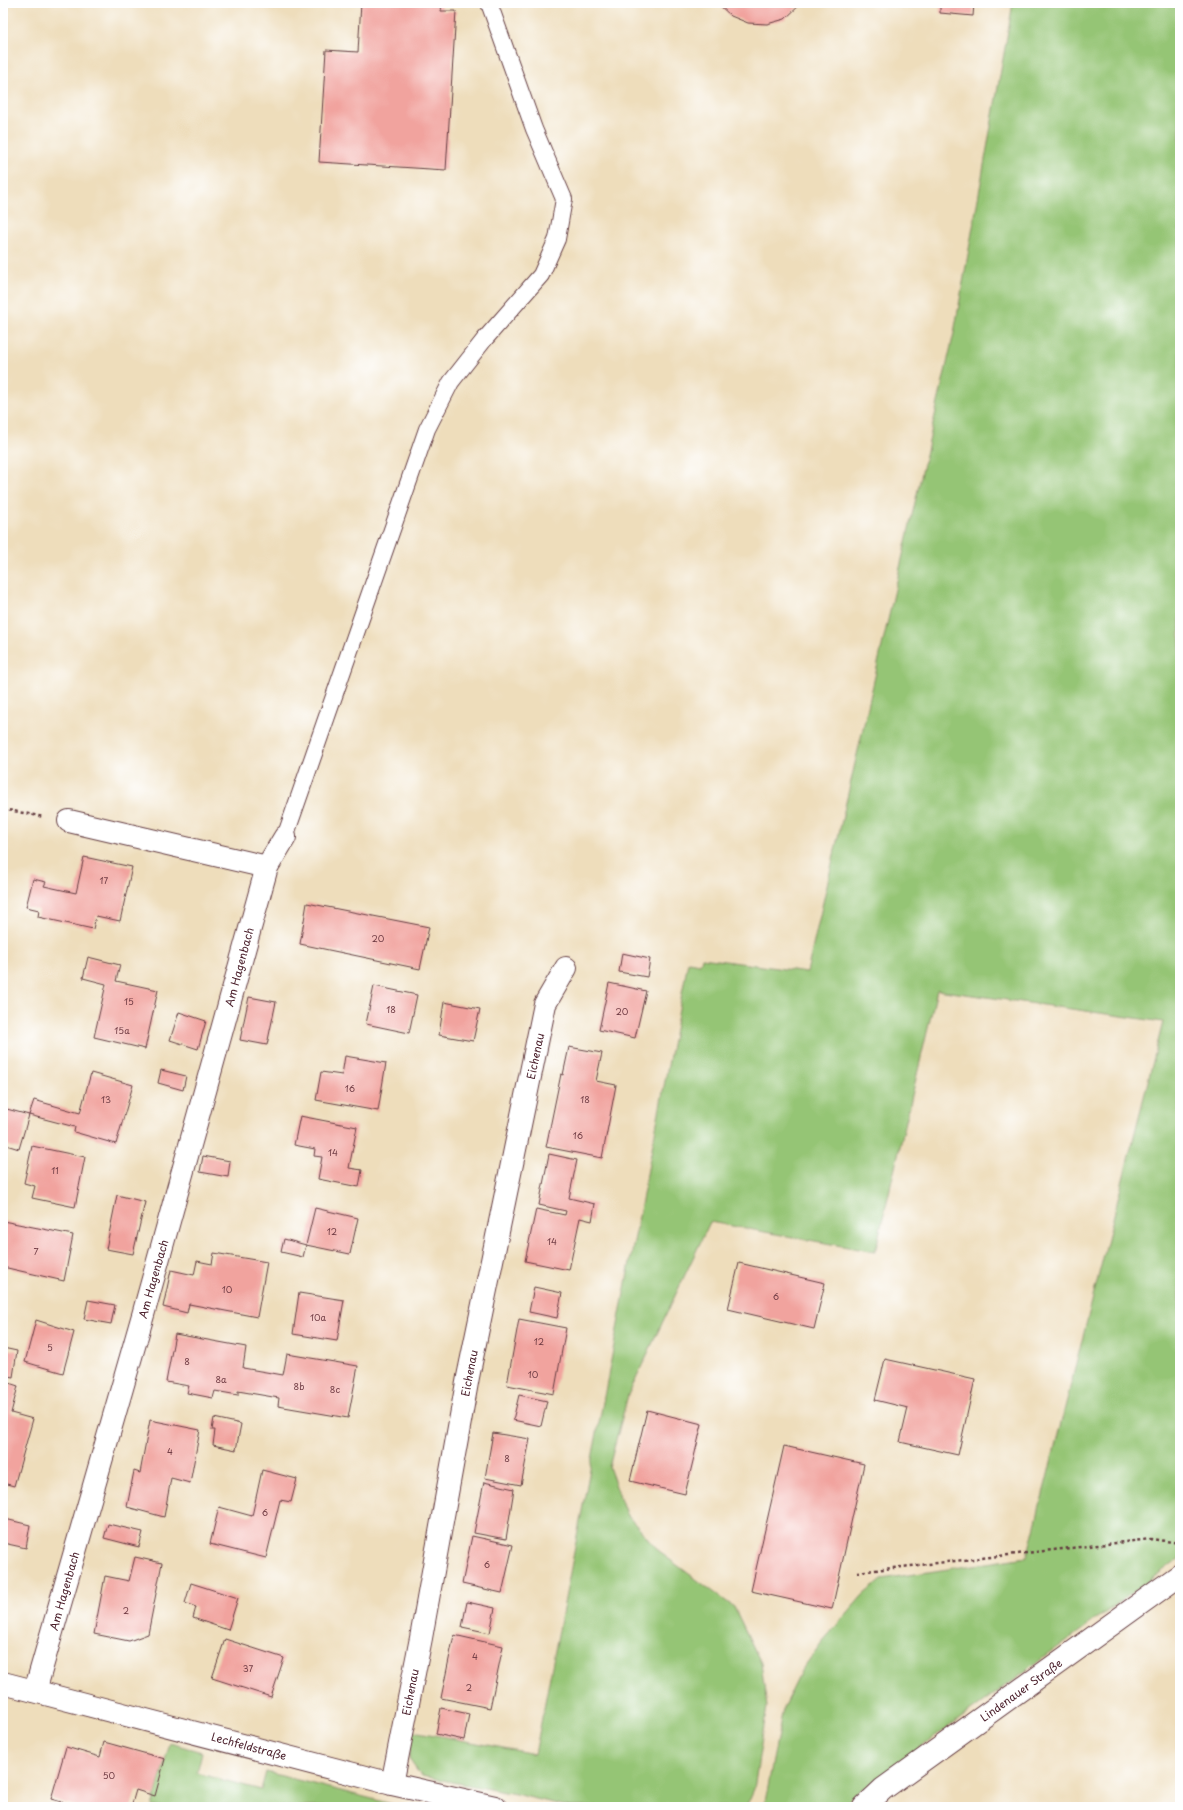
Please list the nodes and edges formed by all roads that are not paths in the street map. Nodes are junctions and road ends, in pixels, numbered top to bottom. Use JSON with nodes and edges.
{"nodes":[{"id":1,"x":489,"y":3,"type":"edge"},
{"id":2,"x":69,"y":821,"type":"road end"},
{"id":3,"x":285,"y":837,"type":"joint"},
{"id":4,"x":267,"y":867,"type":"junction"},
{"id":5,"x":566,"y":968,"type":"dead end"},
{"id":6,"x":1180,"y":1576,"type":"edge"},
{"id":7,"x":3,"y":1684,"type":"edge"},
{"id":8,"x":35,"y":1691,"type":"junction"},
{"id":9,"x":392,"y":1784,"type":"junction"},
{"id":10,"x":495,"y":1807,"type":"edge"},
{"id":11,"x":864,"y":1807,"type":"edge"}],
"edges":[{"from":1,"to":3,"type":"lane"},
{"from":2,"to":4,"type":"street"},
{"from":3,"to":4,"type":"street","name":"Am Hagenbach"},
{"from":4,"to":8,"type":"street","name":"Am Hagenbach"},
{"from":5,"to":9,"type":"street","name":"Eichenau"},
{"from":6,"to":11,"type":"street","name":"Lindenauer Straße"},
{"from":7,"to":8,"type":"street","name":"Lechfeldstraße"},
{"from":8,"to":9,"type":"street","name":"Lechfeldstraße"},
{"from":9,"to":10,"type":"street","name":"Lechfeldstraße"}]}
